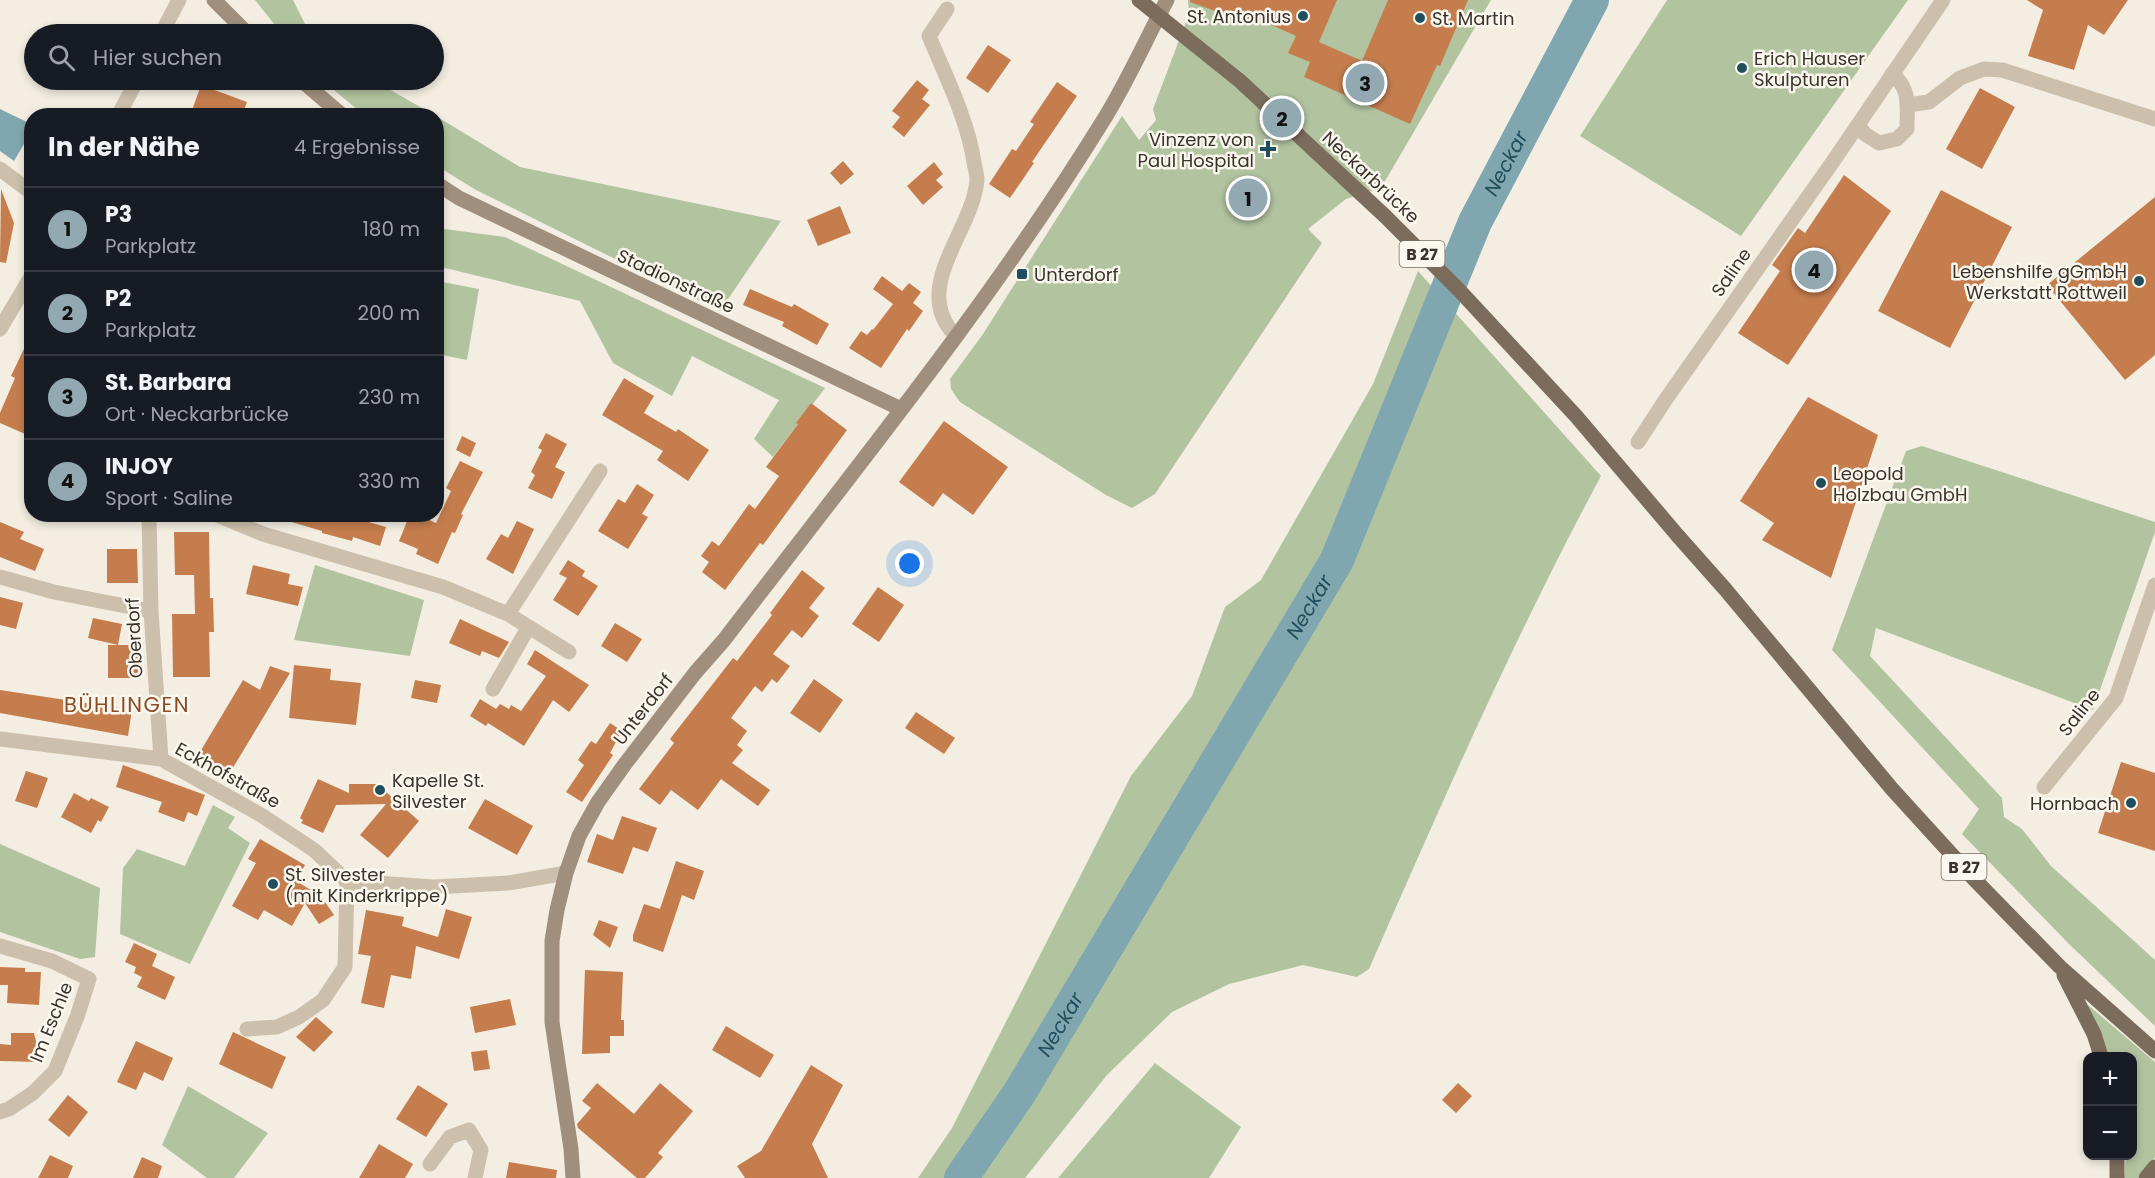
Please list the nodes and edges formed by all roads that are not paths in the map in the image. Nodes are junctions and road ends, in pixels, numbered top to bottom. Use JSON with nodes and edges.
{"nodes":[{"id":1,"x":179,"y":0,"type":"edge"},
{"id":2,"x":214,"y":0,"type":"edge"},
{"id":3,"x":1139,"y":0,"type":"edge"},
{"id":4,"x":1167,"y":0,"type":"edge"},
{"id":5,"x":1943,"y":0,"type":"edge"},
{"id":6,"x":947,"y":9,"type":"dead end"},
{"id":7,"x":166,"y":24,"type":"edge"},
{"id":8,"x":238,"y":24,"type":"edge"},
{"id":9,"x":1892,"y":74,"type":"junction"},
{"id":10,"x":132,"y":90,"type":"edge"},
{"id":11,"x":313,"y":90,"type":"edge"},
{"id":12,"x":1907,"y":105,"type":"junction"},
{"id":13,"x":122,"y":108,"type":"edge"},
{"id":14,"x":334,"y":108,"type":"edge"},
{"id":15,"x":2155,"y":119,"type":"edge"},
{"id":16,"x":1858,"y":125,"type":"junction"},
{"id":17,"x":0,"y":169,"type":"edge"},
{"id":18,"x":24,"y":187,"type":"edge"},
{"id":19,"x":444,"y":188,"type":"edge"},
{"id":20,"x":24,"y":288,"type":"edge"},
{"id":21,"x":0,"y":329,"type":"edge"},
{"id":22,"x":955,"y":335,"type":"junction"},
{"id":23,"x":900,"y":409,"type":"junction"},
{"id":24,"x":1638,"y":442,"type":"dead end"},
{"id":25,"x":600,"y":471,"type":"dead end"},
{"id":26,"x":148,"y":522,"type":"edge"},
{"id":27,"x":234,"y":522,"type":"edge"},
{"id":28,"x":0,"y":577,"type":"edge"},
{"id":29,"x":2155,"y":585,"type":"edge"},
{"id":30,"x":151,"y":611,"type":"junction"},
{"id":31,"x":508,"y":614,"type":"junction"},
{"id":32,"x":528,"y":628,"type":"junction"},
{"id":33,"x":569,"y":652,"type":"dead end"},
{"id":34,"x":493,"y":689,"type":"dead end"},
{"id":35,"x":0,"y":739,"type":"edge"},
{"id":36,"x":161,"y":759,"type":"junction"},
{"id":37,"x":2044,"y":787,"type":"dead end"},
{"id":38,"x":566,"y":873,"type":"junction"},
{"id":39,"x":347,"y":880,"type":"junction"},
{"id":40,"x":0,"y":946,"type":"edge"},
{"id":41,"x":2060,"y":966,"type":"junction"},
{"id":42,"x":247,"y":1029,"type":"dead end"},
{"id":43,"x":2155,"y":1051,"type":"edge"},
{"id":44,"x":2100,"y":1052,"type":"edge"},
{"id":45,"x":0,"y":1112,"type":"edge"},
{"id":46,"x":2117,"y":1160,"type":"edge"},
{"id":47,"x":430,"y":1164,"type":"dead end"},
{"id":48,"x":2155,"y":1167,"type":"edge"},
{"id":49,"x":475,"y":1178,"type":"edge"},
{"id":50,"x":573,"y":1178,"type":"edge"},
{"id":51,"x":2117,"y":1178,"type":"edge"},
{"id":52,"x":2146,"y":1178,"type":"edge"}],
"edges":[{"from":1,"to":7,"type":"street"},
{"from":2,"to":8,"type":"street"},
{"from":3,"to":41,"type":"main road","name":"Neckarbrücke","number":"B 27","bridge":true},
{"from":4,"to":22,"type":"street","name":"Unterdorf"},
{"from":5,"to":9,"type":"street","name":"Saline"},
{"from":6,"to":22,"type":"street"},
{"from":9,"to":12,"type":"street"},
{"from":9,"to":16,"type":"street","name":"Saline"},
{"from":10,"to":13,"type":"street"},
{"from":11,"to":14,"type":"street"},
{"from":12,"to":15,"type":"street"},
{"from":12,"to":16,"type":"street"},
{"from":16,"to":24,"type":"street","name":"Saline"},
{"from":17,"to":18,"type":"street"},
{"from":19,"to":23,"type":"street","name":"Stadionstraße"},
{"from":20,"to":21,"type":"street"},
{"from":22,"to":23,"type":"street","name":"Unterdorf"},
{"from":23,"to":38,"type":"street","name":"Unterdorf"},
{"from":25,"to":31,"type":"street"},
{"from":26,"to":30,"type":"street","name":"Oberdorf"},
{"from":27,"to":31,"type":"street"},
{"from":28,"to":30,"type":"street"},
{"from":29,"to":37,"type":"street","name":"Saline"},
{"from":30,"to":36,"type":"street","name":"Oberdorf"},
{"from":31,"to":32,"type":"street"},
{"from":32,"to":33,"type":"street"},
{"from":32,"to":34,"type":"street"},
{"from":35,"to":36,"type":"street","name":"Eckhofstraße"},
{"from":36,"to":39,"type":"street","name":"Eckhofstraße"},
{"from":38,"to":39,"type":"street"},
{"from":38,"to":50,"type":"street","name":"Unterdorf"},
{"from":39,"to":42,"type":"street"},
{"from":40,"to":45,"type":"street","name":"Im Eschle"},
{"from":41,"to":43,"type":"main road","number":"B 27"},
{"from":41,"to":44,"type":"main road","number":"B 27"},
{"from":46,"to":51,"type":"main road"},
{"from":47,"to":49,"type":"street"},
{"from":48,"to":52,"type":"main road"}]}
